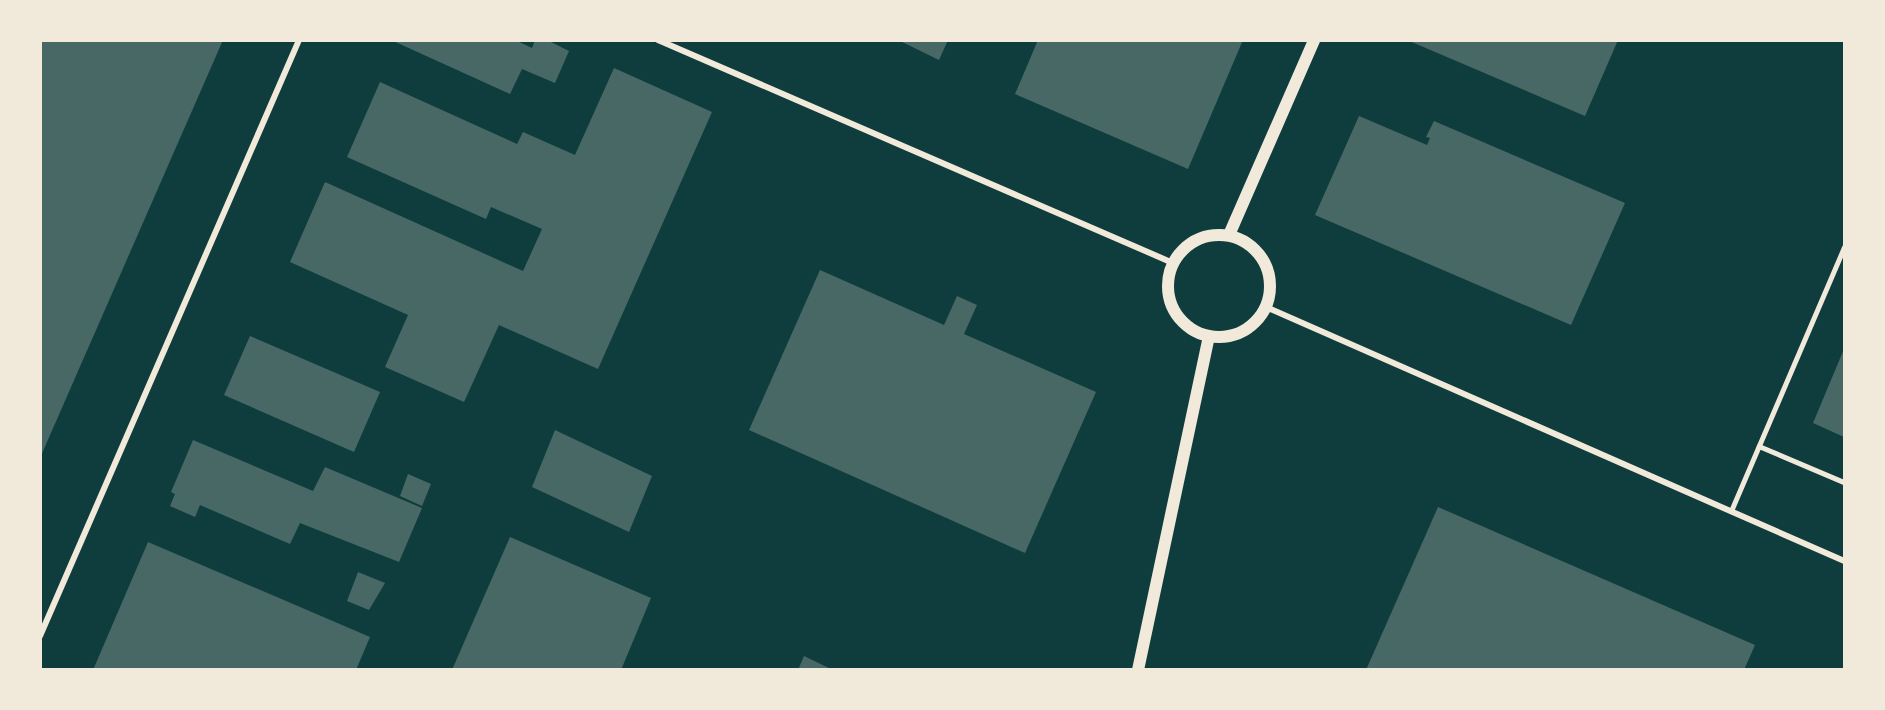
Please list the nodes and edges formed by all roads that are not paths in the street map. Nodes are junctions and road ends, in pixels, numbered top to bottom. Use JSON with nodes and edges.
{"nodes":[{"id":1,"x":298,"y":40,"type":"edge"},
{"id":2,"x":658,"y":40,"type":"edge"},
{"id":3,"x":1314,"y":40,"type":"edge"},
{"id":4,"x":1229,"y":235,"type":"junction"},
{"id":5,"x":1845,"y":247,"type":"edge"},
{"id":6,"x":1173,"y":263,"type":"junction"},
{"id":7,"x":1266,"y":307,"type":"junction"},
{"id":8,"x":1209,"y":337,"type":"junction"},
{"id":9,"x":1759,"y":446,"type":"junction"},
{"id":10,"x":1845,"y":482,"type":"edge"},
{"id":11,"x":1731,"y":511,"type":"junction"},
{"id":12,"x":1845,"y":561,"type":"edge"},
{"id":13,"x":40,"y":636,"type":"edge"},
{"id":14,"x":1138,"y":669,"type":"edge"}],
"edges":[{"from":1,"to":13,"type":"street"},
{"from":2,"to":6,"type":"street"},
{"from":3,"to":4,"type":"main road"},
{"from":4,"to":6,"type":"main road"},
{"from":4,"to":7,"type":"main road"},
{"from":5,"to":9,"type":"lane"},
{"from":6,"to":8,"type":"main road"},
{"from":7,"to":8,"type":"main road"},
{"from":7,"to":11,"type":"street"},
{"from":8,"to":14,"type":"main road"},
{"from":9,"to":10,"type":"lane"},
{"from":9,"to":11,"type":"lane"},
{"from":11,"to":12,"type":"street"}]}
